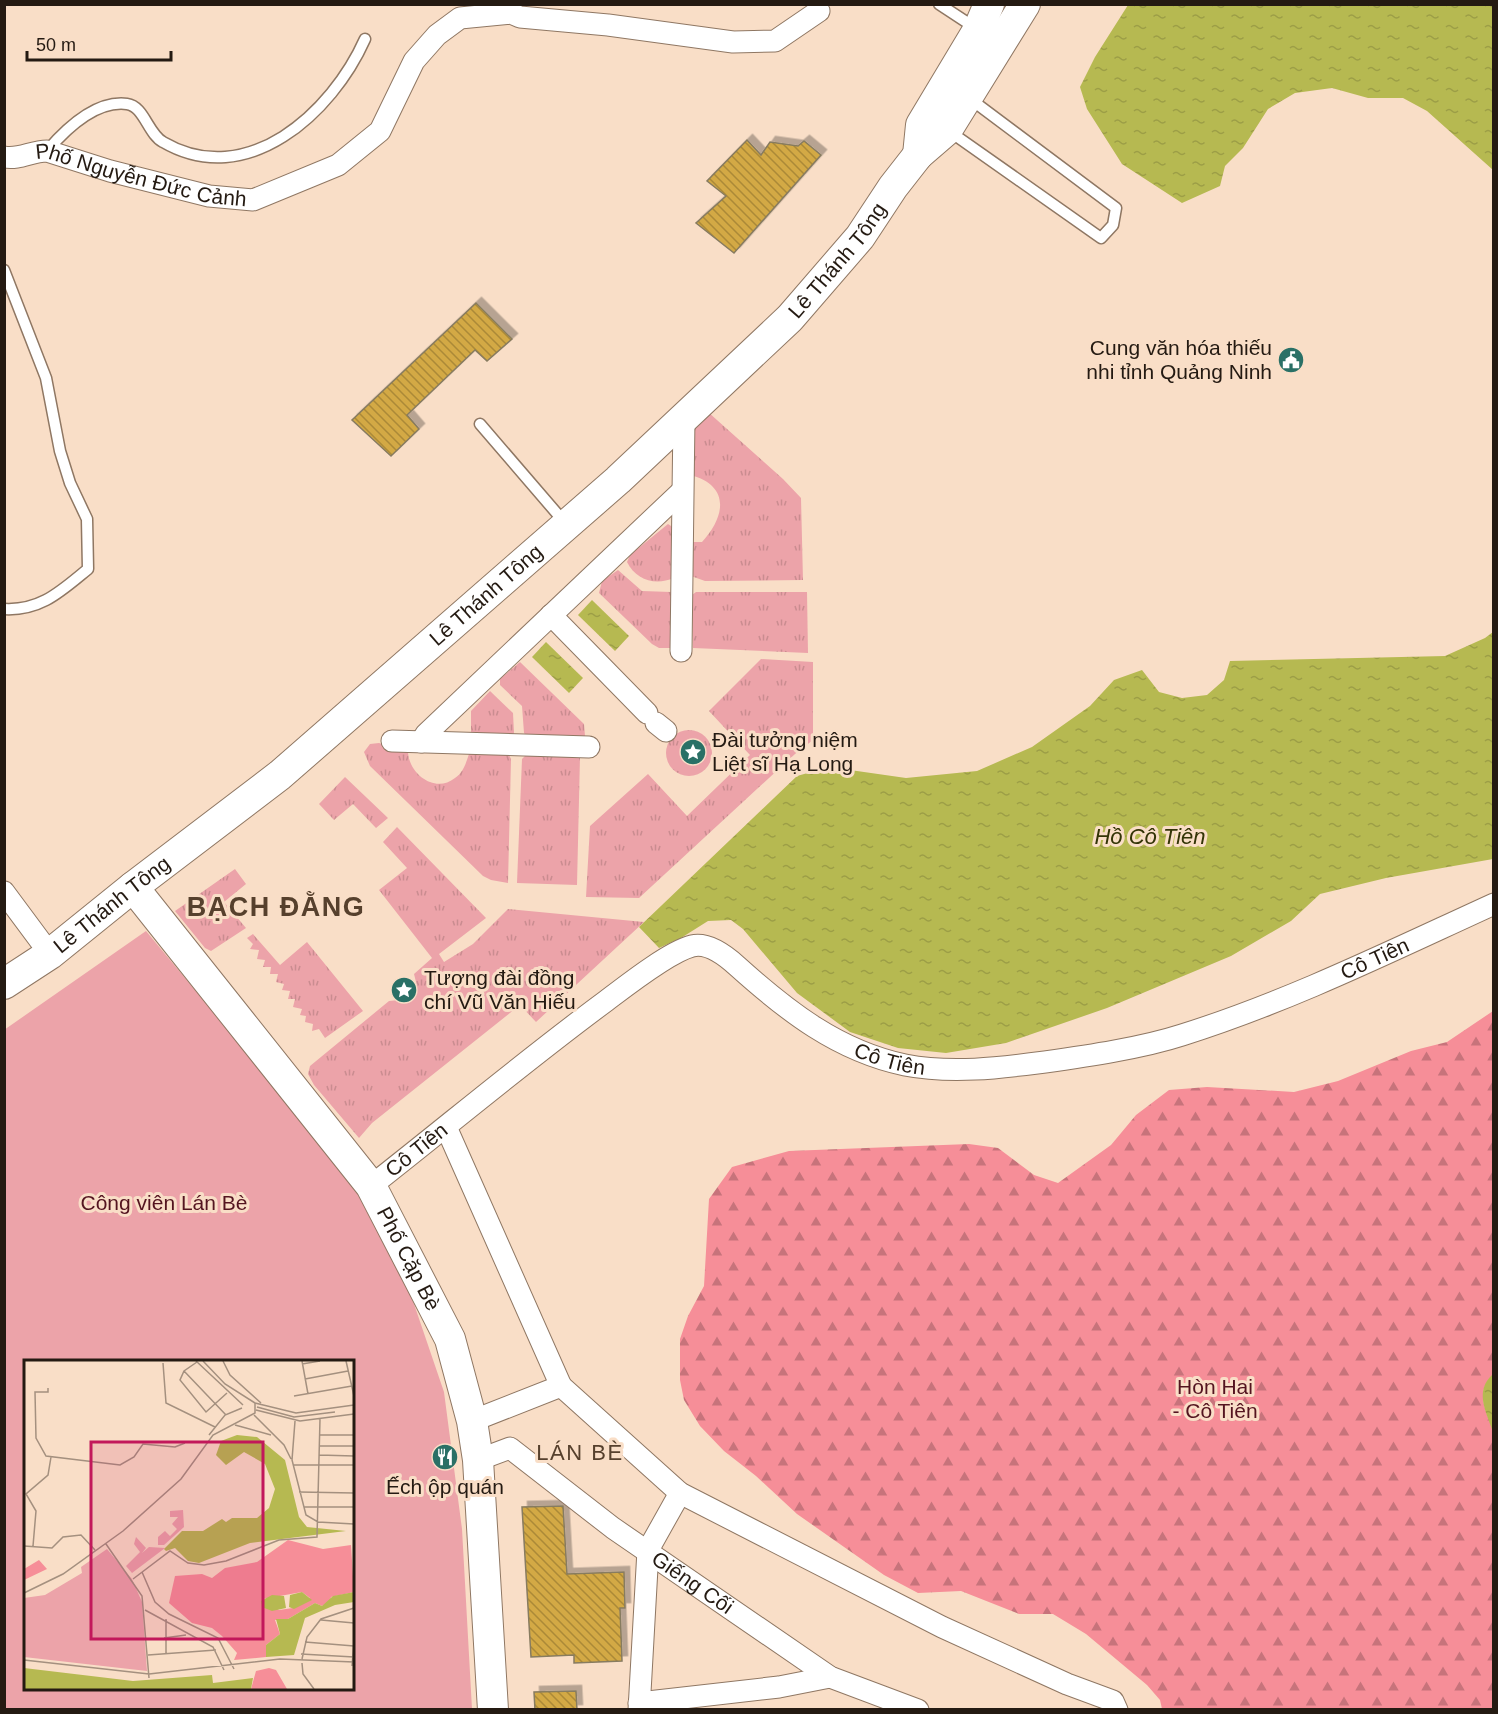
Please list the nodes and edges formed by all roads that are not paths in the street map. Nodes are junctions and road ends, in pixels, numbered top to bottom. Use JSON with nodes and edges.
{"nodes":[{"id":1,"x":939,"y":4,"type":"edge"},
{"id":2,"x":1025,"y":4,"type":"edge"},
{"id":3,"x":512,"y":9,"type":"edge"},
{"id":4,"x":824,"y":9,"type":"edge"},
{"id":5,"x":983,"y":17,"type":"edge"},
{"id":6,"x":365,"y":39,"type":"dead end"},
{"id":7,"x":958,"y":88,"type":"junction"},
{"id":8,"x":938,"y":122,"type":"junction"},
{"id":9,"x":47,"y":151,"type":"junction"},
{"id":10,"x":4,"y":157,"type":"edge"},
{"id":11,"x":4,"y":270,"type":"edge"},
{"id":12,"x":684,"y":417,"type":"junction"},
{"id":13,"x":480,"y":424,"type":"dead end"},
{"id":14,"x":682,"y":491,"type":"junction"},
{"id":15,"x":567,"y":525,"type":"junction"},
{"id":16,"x":4,"y":609,"type":"edge"},
{"id":17,"x":551,"y":615,"type":"junction"},
{"id":18,"x":681,"y":651,"type":"dead end"},
{"id":19,"x":656,"y":723,"type":"dead end"},
{"id":20,"x":392,"y":741,"type":"dead end"},
{"id":21,"x":421,"y":742,"type":"junction"},
{"id":22,"x":589,"y":747,"type":"dead end"},
{"id":23,"x":133,"y":887,"type":"junction"},
{"id":24,"x":4,"y":892,"type":"edge"},
{"id":25,"x":1494,"y":904,"type":"edge"},
{"id":26,"x":50,"y":954,"type":"junction"},
{"id":27,"x":4,"y":984,"type":"edge"},
{"id":28,"x":446,"y":1127,"type":"junction"},
{"id":29,"x":371,"y":1186,"type":"junction"},
{"id":30,"x":561,"y":1386,"type":"junction"},
{"id":31,"x":472,"y":1421,"type":"junction"},
{"id":32,"x":478,"y":1460,"type":"junction"},
{"id":33,"x":680,"y":1492,"type":"junction"},
{"id":34,"x":648,"y":1550,"type":"junction"},
{"id":35,"x":830,"y":1677,"type":"junction"},
{"id":36,"x":639,"y":1706,"type":"edge"},
{"id":37,"x":493,"y":1710,"type":"edge"},
{"id":38,"x":918,"y":1710,"type":"edge"},
{"id":39,"x":1117,"y":1710,"type":"edge"}],
"edges":[{"from":1,"to":5,"type":"lane"},
{"from":2,"to":7,"type":"main road","name":"Lê Thánh Tông"},
{"from":3,"to":4,"type":"street","name":"Phố Nguyễn Đức Cảnh"},
{"from":3,"to":9,"type":"street","name":"Phố Nguyễn Đức Cảnh"},
{"from":5,"to":7,"type":"main road","name":"Lê Thánh Tông"},
{"from":6,"to":9,"type":"lane"},
{"from":7,"to":8,"type":"main road","name":"Lê Thánh Tông"},
{"from":7,"to":8,"type":"lane"},
{"from":8,"to":12,"type":"main road","name":"Lê Thánh Tông"},
{"from":9,"to":10,"type":"street","name":"Phố Nguyễn Đức Cảnh"},
{"from":11,"to":16,"type":"lane"},
{"from":12,"to":14,"type":"street"},
{"from":12,"to":15,"type":"main road","name":"Lê Thánh Tông"},
{"from":13,"to":15,"type":"lane"},
{"from":14,"to":17,"type":"street"},
{"from":14,"to":18,"type":"street"},
{"from":15,"to":23,"type":"main road","name":"Lê Thánh Tông"},
{"from":17,"to":19,"type":"street"},
{"from":17,"to":21,"type":"street"},
{"from":20,"to":21,"type":"street"},
{"from":21,"to":22,"type":"street"},
{"from":23,"to":26,"type":"main road","name":"Lê Thánh Tông"},
{"from":23,"to":29,"type":"main road","name":"Phố Cặp Bè"},
{"from":24,"to":26,"type":"street"},
{"from":25,"to":28,"type":"street","name":"Cô Tiên"},
{"from":26,"to":27,"type":"main road","name":"Lê Thánh Tông"},
{"from":28,"to":29,"type":"street","name":"Cô Tiên"},
{"from":28,"to":30,"type":"street"},
{"from":29,"to":31,"type":"main road","name":"Phố Cặp Bè"},
{"from":30,"to":31,"type":"street"},
{"from":30,"to":33,"type":"street"},
{"from":31,"to":32,"type":"main road","name":"Phố Cặp Bè"},
{"from":32,"to":34,"type":"street","name":"Giếng Cối"},
{"from":32,"to":37,"type":"main road","name":"Phố Cặp Bè"},
{"from":33,"to":34,"type":"street"},
{"from":33,"to":39,"type":"street"},
{"from":34,"to":35,"type":"street","name":"Giếng Cối"},
{"from":34,"to":36,"type":"street"},
{"from":35,"to":36,"type":"street"},
{"from":35,"to":38,"type":"street","name":"Giếng Cối"}]}
